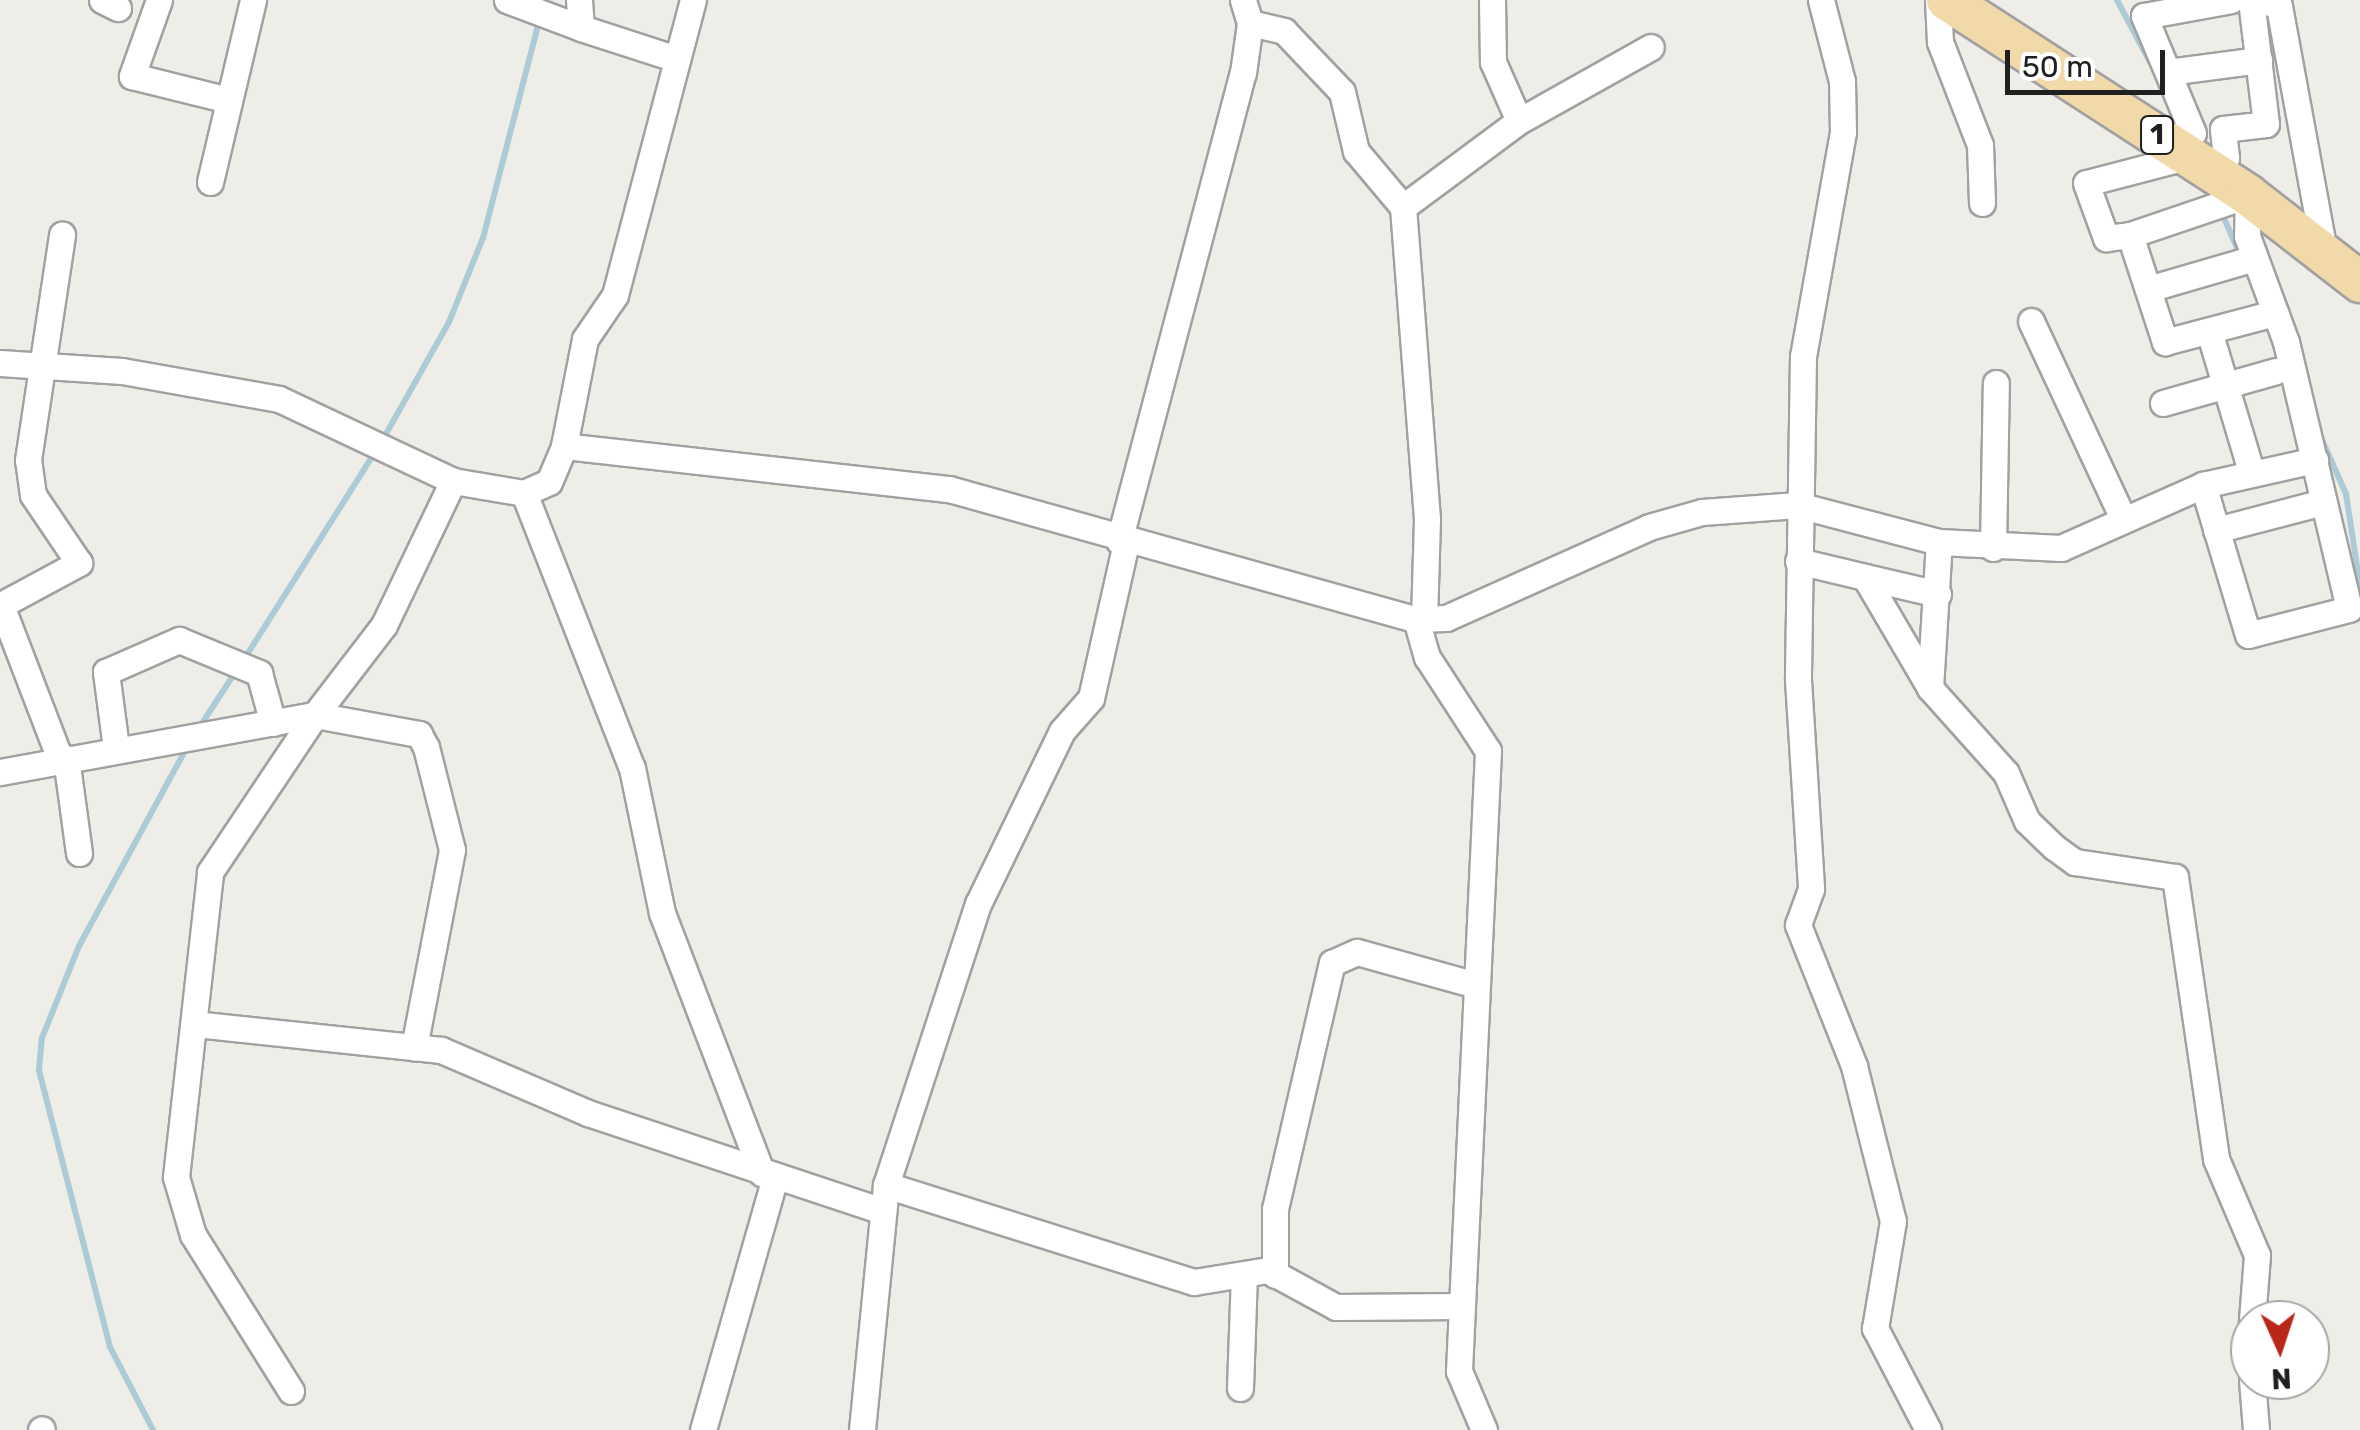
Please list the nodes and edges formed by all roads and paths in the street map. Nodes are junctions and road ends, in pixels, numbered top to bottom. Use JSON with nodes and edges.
{"nodes":[{"id":1,"x":159,"y":0,"type":"edge"},
{"id":2,"x":252,"y":0,"type":"edge"},
{"id":3,"x":507,"y":0,"type":"edge"},
{"id":4,"x":579,"y":0,"type":"edge"},
{"id":5,"x":693,"y":0,"type":"edge"},
{"id":6,"x":1492,"y":0,"type":"edge"},
{"id":7,"x":1821,"y":0,"type":"edge"},
{"id":8,"x":1938,"y":0,"type":"edge"},
{"id":9,"x":1947,"y":0,"type":"edge"},
{"id":10,"x":2231,"y":0,"type":"edge"},
{"id":11,"x":2251,"y":0,"type":"edge"},
{"id":12,"x":2261,"y":0,"type":"edge"},
{"id":13,"x":1247,"y":11,"type":"edge"},
{"id":14,"x":581,"y":28,"type":"junction"},
{"id":15,"x":1651,"y":47,"type":"dead end"},
{"id":16,"x":678,"y":58,"type":"junction"},
{"id":17,"x":2258,"y":60,"type":"junction"},
{"id":18,"x":2168,"y":72,"type":"junction"},
{"id":19,"x":228,"y":100,"type":"junction"},
{"id":20,"x":1518,"y":121,"type":"junction"},
{"id":21,"x":2223,"y":129,"type":"junction"},
{"id":22,"x":2202,"y":159,"type":"junction"},
{"id":23,"x":210,"y":182,"type":"dead end"},
{"id":24,"x":1982,"y":203,"type":"dead end"},
{"id":25,"x":1404,"y":207,"type":"junction"},
{"id":26,"x":62,"y":235,"type":"dead end"},
{"id":27,"x":2130,"y":235,"type":"junction"},
{"id":28,"x":2324,"y":252,"type":"junction"},
{"id":29,"x":2255,"y":258,"type":"junction"},
{"id":30,"x":2360,"y":282,"type":"edge"},
{"id":31,"x":2148,"y":289,"type":"junction"},
{"id":32,"x":2275,"y":313,"type":"junction"},
{"id":33,"x":2031,"y":321,"type":"dead end"},
{"id":34,"x":2209,"y":331,"type":"junction"},
{"id":35,"x":0,"y":363,"type":"edge"},
{"id":36,"x":44,"y":366,"type":"junction"},
{"id":37,"x":2276,"y":371,"type":"dead end"},
{"id":38,"x":1996,"y":383,"type":"dead end"},
{"id":39,"x":2226,"y":385,"type":"junction"},
{"id":40,"x":2163,"y":403,"type":"dead end"},
{"id":41,"x":564,"y":446,"type":"junction"},
{"id":42,"x":2314,"y":460,"type":"junction"},
{"id":43,"x":2252,"y":474,"type":"junction"},
{"id":44,"x":453,"y":481,"type":"junction"},
{"id":45,"x":2203,"y":485,"type":"junction"},
{"id":46,"x":524,"y":493,"type":"junction"},
{"id":47,"x":2319,"y":503,"type":"junction"},
{"id":48,"x":1798,"y":505,"type":"junction"},
{"id":49,"x":2122,"y":516,"type":"junction"},
{"id":50,"x":2216,"y":530,"type":"junction"},
{"id":51,"x":1122,"y":542,"type":"junction"},
{"id":52,"x":1939,"y":542,"type":"junction"},
{"id":53,"x":1993,"y":548,"type":"junction"},
{"id":54,"x":1798,"y":561,"type":"junction"},
{"id":55,"x":1864,"y":576,"type":"junction"},
{"id":56,"x":1938,"y":594,"type":"junction"},
{"id":57,"x":1420,"y":619,"type":"junction"},
{"id":58,"x":1930,"y":688,"type":"junction"},
{"id":59,"x":315,"y":714,"type":"junction"},
{"id":60,"x":273,"y":723,"type":"junction"},
{"id":61,"x":116,"y":748,"type":"junction"},
{"id":62,"x":63,"y":759,"type":"junction"},
{"id":63,"x":0,"y":772,"type":"edge"},
{"id":64,"x":79,"y":853,"type":"dead end"},
{"id":65,"x":1476,"y":985,"type":"junction"},
{"id":66,"x":194,"y":1024,"type":"junction"},
{"id":67,"x":414,"y":1047,"type":"junction"},
{"id":68,"x":769,"y":1176,"type":"junction"},
{"id":69,"x":884,"y":1198,"type":"junction"},
{"id":70,"x":1275,"y":1275,"type":"junction"},
{"id":71,"x":1244,"y":1276,"type":"junction"},
{"id":72,"x":2254,"y":1300,"type":"edge"},
{"id":73,"x":1461,"y":1306,"type":"junction"},
{"id":74,"x":1240,"y":1388,"type":"dead end"},
{"id":75,"x":291,"y":1391,"type":"dead end"},
{"id":76,"x":2254,"y":1400,"type":"edge"},
{"id":77,"x":703,"y":1430,"type":"edge"},
{"id":78,"x":862,"y":1430,"type":"edge"},
{"id":79,"x":1484,"y":1430,"type":"edge"},
{"id":80,"x":1928,"y":1430,"type":"edge"},
{"id":81,"x":2256,"y":1430,"type":"edge"}],
"edges":[{"from":1,"to":19,"type":"street"},
{"from":2,"to":19,"type":"street"},
{"from":3,"to":14,"type":"street"},
{"from":4,"to":14,"type":"street"},
{"from":5,"to":16,"type":"street"},
{"from":6,"to":20,"type":"street"},
{"from":7,"to":48,"type":"street"},
{"from":8,"to":24,"type":"street"},
{"from":9,"to":22,"type":"main road","number":"1"},
{"from":10,"to":18,"type":"street"},
{"from":11,"to":17,"type":"street"},
{"from":12,"to":28,"type":"street"},
{"from":13,"to":25,"type":"street"},
{"from":13,"to":51,"type":"street"},
{"from":14,"to":16,"type":"street"},
{"from":15,"to":20,"type":"street"},
{"from":16,"to":41,"type":"street"},
{"from":17,"to":18,"type":"street"},
{"from":17,"to":21,"type":"street"},
{"from":18,"to":22,"type":"street"},
{"from":19,"to":23,"type":"street"},
{"from":20,"to":25,"type":"street"},
{"from":21,"to":22,"type":"street"},
{"from":21,"to":22,"type":"street"},
{"from":22,"to":27,"type":"street"},
{"from":22,"to":27,"type":"street"},
{"from":22,"to":28,"type":"main road","number":"1"},
{"from":22,"to":29,"type":"street"},
{"from":25,"to":57,"type":"street"},
{"from":26,"to":36,"type":"street"},
{"from":27,"to":31,"type":"street"},
{"from":28,"to":30,"type":"main road","number":"1"},
{"from":29,"to":31,"type":"street"},
{"from":29,"to":32,"type":"street"},
{"from":31,"to":34,"type":"street"},
{"from":32,"to":34,"type":"street"},
{"from":32,"to":42,"type":"street"},
{"from":33,"to":49,"type":"street"},
{"from":34,"to":39,"type":"street"},
{"from":35,"to":36,"type":"street"},
{"from":36,"to":44,"type":"street"},
{"from":36,"to":62,"type":"street"},
{"from":37,"to":39,"type":"street"},
{"from":38,"to":53,"type":"street"},
{"from":39,"to":40,"type":"street"},
{"from":39,"to":43,"type":"street"},
{"from":41,"to":46,"type":"street"},
{"from":41,"to":51,"type":"street"},
{"from":42,"to":43,"type":"street"},
{"from":42,"to":47,"type":"street"},
{"from":43,"to":45,"type":"street"},
{"from":44,"to":46,"type":"street"},
{"from":44,"to":59,"type":"street"},
{"from":45,"to":49,"type":"street"},
{"from":45,"to":50,"type":"street"},
{"from":46,"to":68,"type":"street"},
{"from":47,"to":50,"type":"street"},
{"from":47,"to":50,"type":"street"},
{"from":48,"to":52,"type":"street"},
{"from":48,"to":54,"type":"street"},
{"from":48,"to":57,"type":"street"},
{"from":49,"to":53,"type":"street"},
{"from":51,"to":57,"type":"street"},
{"from":51,"to":69,"type":"street"},
{"from":52,"to":53,"type":"street"},
{"from":52,"to":56,"type":"street"},
{"from":54,"to":55,"type":"street"},
{"from":54,"to":80,"type":"street"},
{"from":55,"to":56,"type":"street"},
{"from":55,"to":58,"type":"street"},
{"from":56,"to":58,"type":"street"},
{"from":57,"to":65,"type":"street"},
{"from":58,"to":72,"type":"street"},
{"from":59,"to":60,"type":"street"},
{"from":59,"to":66,"type":"street"},
{"from":59,"to":67,"type":"street"},
{"from":60,"to":61,"type":"street"},
{"from":60,"to":61,"type":"street"},
{"from":61,"to":62,"type":"street"},
{"from":62,"to":63,"type":"street"},
{"from":62,"to":64,"type":"street"},
{"from":65,"to":70,"type":"street"},
{"from":65,"to":73,"type":"street"},
{"from":66,"to":67,"type":"street"},
{"from":66,"to":75,"type":"street"},
{"from":67,"to":68,"type":"street"},
{"from":68,"to":69,"type":"street"},
{"from":68,"to":77,"type":"street"},
{"from":69,"to":71,"type":"street"},
{"from":69,"to":78,"type":"street"},
{"from":70,"to":71,"type":"street"},
{"from":70,"to":73,"type":"street"},
{"from":71,"to":74,"type":"street"},
{"from":73,"to":79,"type":"street"},
{"from":76,"to":81,"type":"street"}]}
